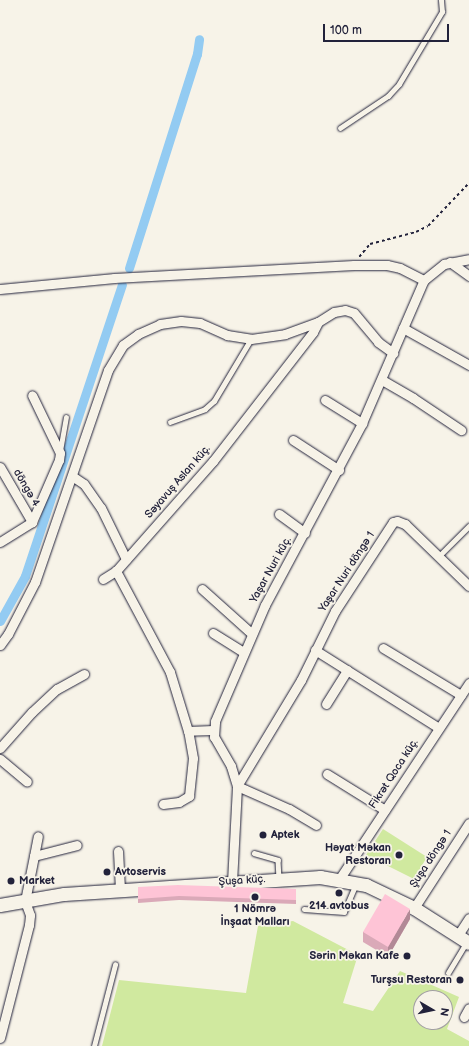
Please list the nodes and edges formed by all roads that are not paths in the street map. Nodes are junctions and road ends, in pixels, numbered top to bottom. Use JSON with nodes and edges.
{"nodes":[{"id":1,"x":441,"y":0,"type":"edge"},
{"id":2,"x":340,"y":128,"type":"dead end"},
{"id":3,"x":469,"y":260,"type":"edge"},
{"id":4,"x":450,"y":262,"type":"junction"},
{"id":5,"x":469,"y":276,"type":"edge"},
{"id":6,"x":424,"y":280,"type":"junction"},
{"id":7,"x":0,"y":289,"type":"edge"},
{"id":8,"x":318,"y":322,"type":"junction"},
{"id":9,"x":403,"y":328,"type":"junction"},
{"id":10,"x":251,"y":339,"type":"junction"},
{"id":11,"x":393,"y":353,"type":"junction"},
{"id":12,"x":469,"y":365,"type":"edge"},
{"id":13,"x":382,"y":380,"type":"junction"},
{"id":14,"x":32,"y":395,"type":"dead end"},
{"id":15,"x":325,"y":400,"type":"dead end"},
{"id":16,"x":66,"y":418,"type":"dead end"},
{"id":17,"x":170,"y":422,"type":"dead end"},
{"id":18,"x":362,"y":423,"type":"junction"},
{"id":19,"x":461,"y":430,"type":"dead end"},
{"id":20,"x":293,"y":440,"type":"dead end"},
{"id":21,"x":60,"y":453,"type":"junction"},
{"id":22,"x":0,"y":467,"type":"edge"},
{"id":23,"x":339,"y":470,"type":"junction"},
{"id":24,"x":72,"y":476,"type":"junction"},
{"id":25,"x":279,"y":514,"type":"dead end"},
{"id":26,"x":32,"y":522,"type":"junction"},
{"id":27,"x":469,"y":526,"type":"edge"},
{"id":28,"x":305,"y":533,"type":"junction"},
{"id":29,"x":0,"y":542,"type":"edge"},
{"id":30,"x":438,"y":557,"type":"junction"},
{"id":31,"x":126,"y":559,"type":"junction"},
{"id":32,"x":116,"y":571,"type":"junction"},
{"id":33,"x":103,"y":579,"type":"dead end"},
{"id":34,"x":469,"y":586,"type":"edge"},
{"id":35,"x":202,"y":589,"type":"dead end"},
{"id":36,"x":213,"y":633,"type":"dead end"},
{"id":37,"x":252,"y":633,"type":"junction"},
{"id":38,"x":0,"y":645,"type":"edge"},
{"id":39,"x":382,"y":648,"type":"dead end"},
{"id":40,"x":315,"y":650,"type":"junction"},
{"id":41,"x":243,"y":652,"type":"junction"},
{"id":42,"x":347,"y":670,"type":"junction"},
{"id":43,"x":84,"y":674,"type":"dead end"},
{"id":44,"x":469,"y":683,"type":"edge"},
{"id":45,"x":461,"y":695,"type":"junction"},
{"id":46,"x":326,"y":704,"type":"dead end"},
{"id":47,"x":439,"y":728,"type":"junction"},
{"id":48,"x":213,"y":730,"type":"junction"},
{"id":49,"x":188,"y":731,"type":"junction"},
{"id":50,"x":0,"y":748,"type":"edge"},
{"id":51,"x":0,"y":760,"type":"edge"},
{"id":52,"x":327,"y":774,"type":"dead end"},
{"id":53,"x":27,"y":782,"type":"dead end"},
{"id":54,"x":237,"y":786,"type":"junction"},
{"id":55,"x":163,"y":804,"type":"dead end"},
{"id":56,"x":385,"y":810,"type":"junction"},
{"id":57,"x":469,"y":823,"type":"edge"},
{"id":58,"x":316,"y":826,"type":"dead end"},
{"id":59,"x":38,"y":836,"type":"dead end"},
{"id":60,"x":77,"y":845,"type":"dead end"},
{"id":61,"x":118,"y":851,"type":"dead end"},
{"id":62,"x":254,"y":853,"type":"dead end"},
{"id":63,"x":34,"y":856,"type":"junction"},
{"id":64,"x":340,"y":878,"type":"junction"},
{"id":65,"x":279,"y":879,"type":"junction"},
{"id":66,"x":232,"y":882,"type":"junction"},
{"id":67,"x":356,"y":882,"type":"junction"},
{"id":68,"x":120,"y":889,"type":"junction"},
{"id":69,"x":25,"y":901,"type":"junction"},
{"id":70,"x":0,"y":905,"type":"edge"},
{"id":71,"x":414,"y":908,"type":"junction"},
{"id":72,"x":304,"y":909,"type":"dead end"},
{"id":73,"x":469,"y":918,"type":"edge"},
{"id":74,"x":465,"y":940,"type":"edge"},
{"id":75,"x":115,"y":965,"type":"dead end"},
{"id":76,"x":448,"y":973,"type":"dead end"},
{"id":77,"x":469,"y":1008,"type":"edge"},
{"id":78,"x":464,"y":1017,"type":"dead end"},
{"id":79,"x":0,"y":1038,"type":"edge"},
{"id":80,"x":94,"y":1046,"type":"edge"}],
"edges":[{"from":1,"to":2,"type":"lane"},
{"from":3,"to":4,"type":"street"},
{"from":4,"to":5,"type":"street"},
{"from":4,"to":6,"type":"street"},
{"from":6,"to":7,"type":"street"},
{"from":6,"to":9,"type":"street","name":"Yaşar Nuri küç."},
{"from":8,"to":10,"type":"street"},
{"from":8,"to":11,"type":"street","name":"Səyavuş Aslan küç."},
{"from":8,"to":31,"type":"street","name":"Səyavuş Aslan küç."},
{"from":9,"to":11,"type":"street","name":"Yaşar Nuri küç."},
{"from":9,"to":12,"type":"street"},
{"from":10,"to":17,"type":"lane"},
{"from":10,"to":24,"type":"street"},
{"from":11,"to":13,"type":"street","name":"Yaşar Nuri küç."},
{"from":13,"to":18,"type":"street","name":"Yaşar Nuri küç."},
{"from":13,"to":19,"type":"street"},
{"from":14,"to":21,"type":"street"},
{"from":15,"to":18,"type":"street"},
{"from":16,"to":21,"type":"lane"},
{"from":18,"to":23,"type":"street","name":"Yaşar Nuri küç."},
{"from":20,"to":23,"type":"street"},
{"from":21,"to":26,"type":"street"},
{"from":22,"to":26,"type":"street","name":"döngə 4"},
{"from":23,"to":28,"type":"street","name":"Yaşar Nuri küç."},
{"from":24,"to":31,"type":"street"},
{"from":24,"to":38,"type":"street"},
{"from":25,"to":28,"type":"street"},
{"from":26,"to":29,"type":"street"},
{"from":27,"to":30,"type":"lane"},
{"from":28,"to":37,"type":"street","name":"Yaşar Nuri küç."},
{"from":30,"to":34,"type":"street","name":"Yaşar Nuri döngə 1"},
{"from":30,"to":40,"type":"street","name":"Yaşar Nuri döngə 1"},
{"from":31,"to":32,"type":"street","name":"Səyavuş Aslan küç."},
{"from":32,"to":33,"type":"street","name":"Səyavuş Aslan küç."},
{"from":32,"to":49,"type":"street"},
{"from":35,"to":37,"type":"street"},
{"from":36,"to":41,"type":"street"},
{"from":37,"to":41,"type":"street","name":"Yaşar Nuri küç."},
{"from":39,"to":45,"type":"street"},
{"from":40,"to":42,"type":"street"},
{"from":40,"to":54,"type":"street","name":"Yaşar Nuri döngə 1"},
{"from":41,"to":48,"type":"street","name":"Yaşar Nuri küç."},
{"from":42,"to":46,"type":"street"},
{"from":42,"to":47,"type":"street"},
{"from":43,"to":50,"type":"street"},
{"from":44,"to":45,"type":"street","name":"Fikrət Qoca küç."},
{"from":45,"to":47,"type":"street","name":"Fikrət Qoca küç."},
{"from":47,"to":56,"type":"street","name":"Fikrət Qoca küç."},
{"from":48,"to":49,"type":"street"},
{"from":48,"to":54,"type":"street"},
{"from":49,"to":55,"type":"street"},
{"from":51,"to":53,"type":"street"},
{"from":52,"to":56,"type":"street"},
{"from":54,"to":58,"type":"street"},
{"from":54,"to":66,"type":"street"},
{"from":56,"to":64,"type":"street","name":"Fikrət Qoca küç."},
{"from":57,"to":71,"type":"street","name":"Şuşa döngə 1"},
{"from":59,"to":63,"type":"street"},
{"from":60,"to":63,"type":"street"},
{"from":61,"to":68,"type":"street"},
{"from":62,"to":65,"type":"lane"},
{"from":63,"to":69,"type":"street"},
{"from":64,"to":65,"type":"street","name":"Şuşa küç."},
{"from":64,"to":67,"type":"street","name":"Şuşa küç."},
{"from":65,"to":66,"type":"street","name":"Şuşa küç."},
{"from":66,"to":68,"type":"street","name":"Şuşa küç."},
{"from":67,"to":71,"type":"street","name":"Şuşa küç."},
{"from":67,"to":72,"type":"lane"},
{"from":68,"to":69,"type":"street","name":"Şuşa küç."},
{"from":69,"to":70,"type":"street","name":"Şuşa küç."},
{"from":69,"to":79,"type":"street"},
{"from":71,"to":74,"type":"street","name":"Şuşa küç."},
{"from":73,"to":74,"type":"street"},
{"from":74,"to":76,"type":"lane"},
{"from":75,"to":80,"type":"lane"},
{"from":77,"to":78,"type":"street"}]}
